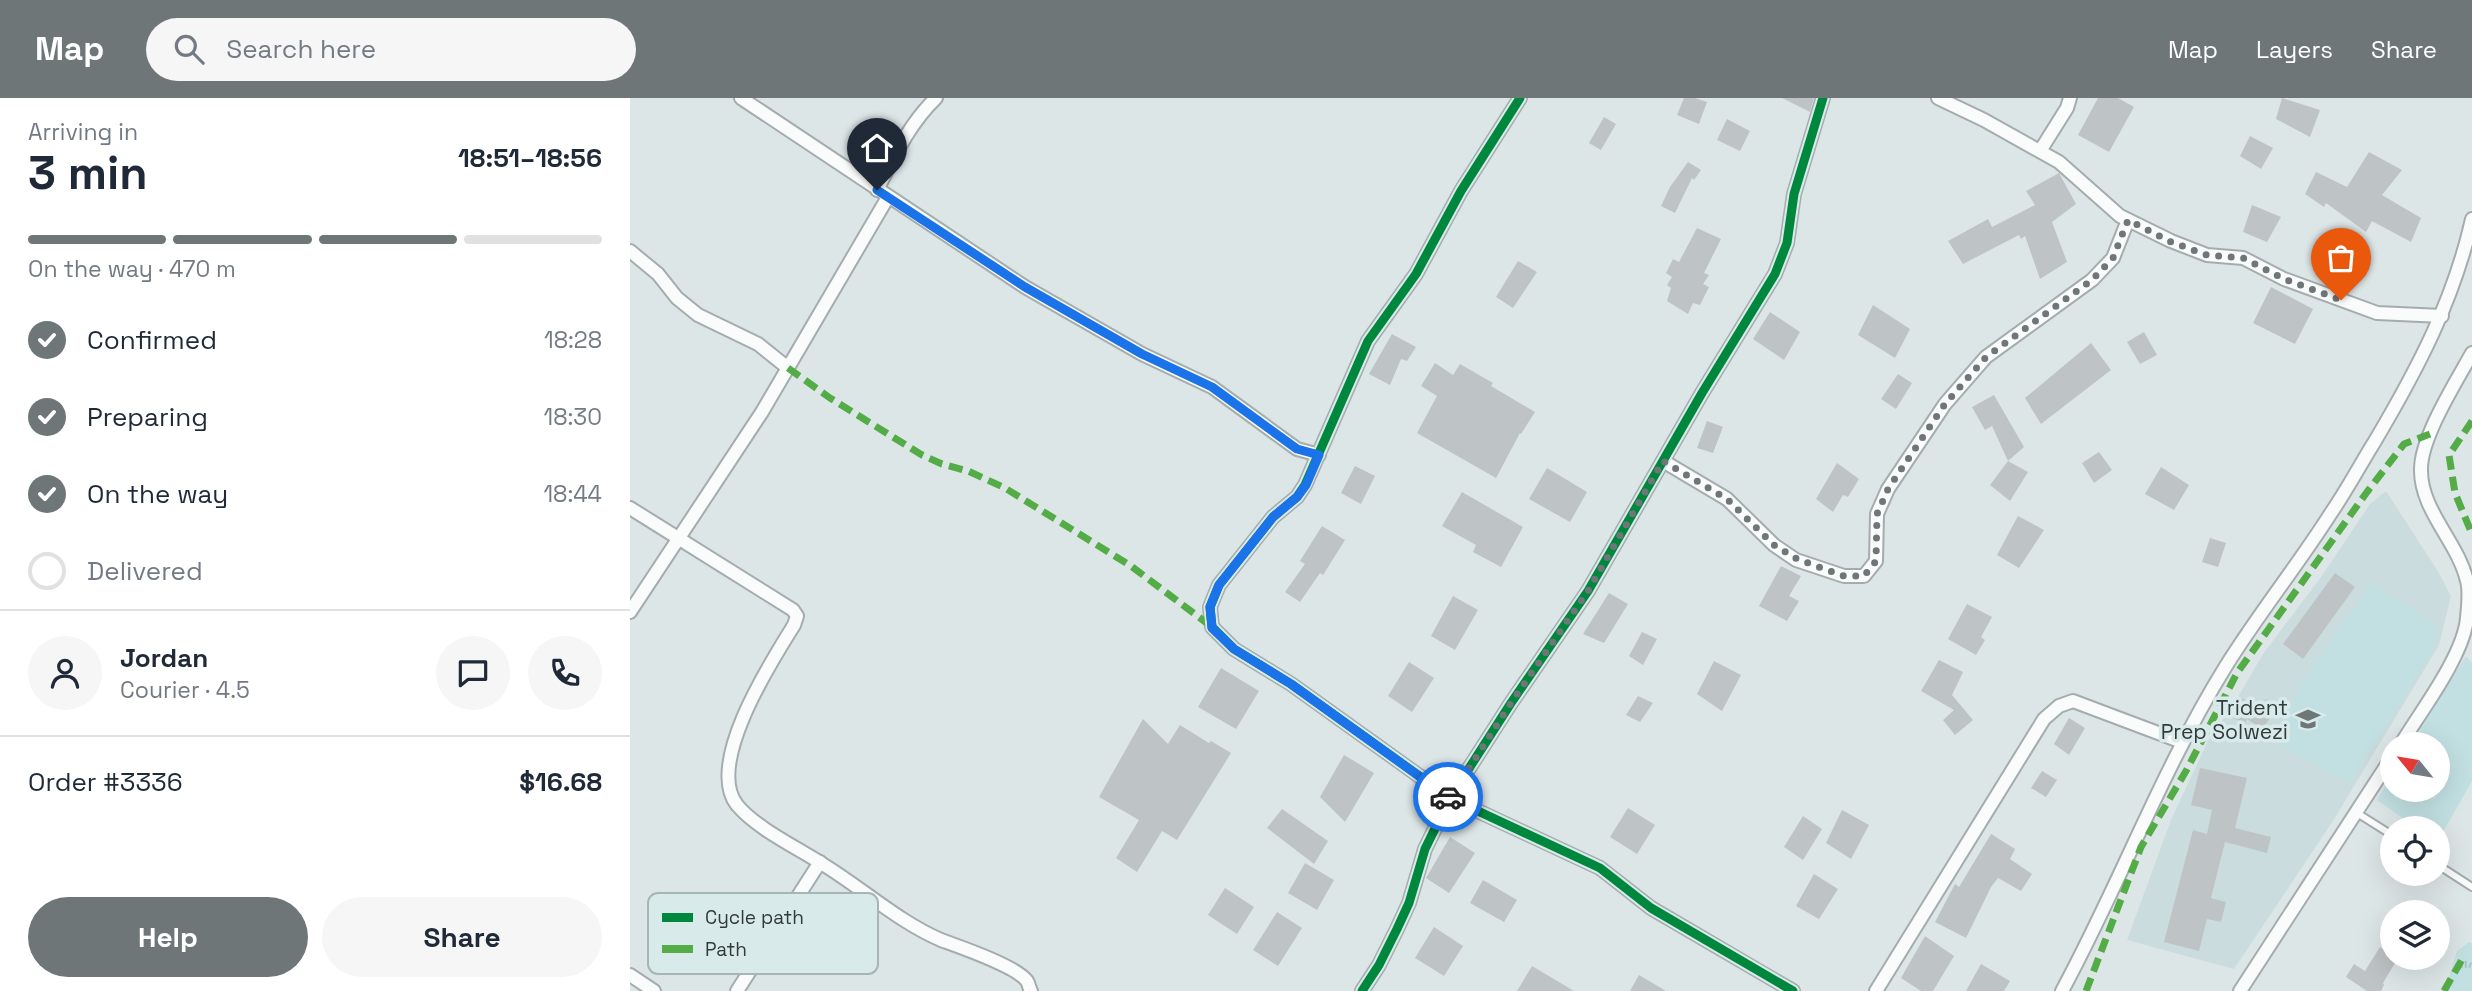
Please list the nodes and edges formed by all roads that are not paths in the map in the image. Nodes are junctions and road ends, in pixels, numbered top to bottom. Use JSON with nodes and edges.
{"nodes":[{"id":1,"x":741,"y":98,"type":"edge"},
{"id":2,"x":936,"y":98,"type":"edge"},
{"id":3,"x":1520,"y":98,"type":"edge"},
{"id":4,"x":1823,"y":98,"type":"edge"},
{"id":5,"x":1938,"y":98,"type":"edge"},
{"id":6,"x":2070,"y":98,"type":"edge"},
{"id":7,"x":2040,"y":151,"type":"junction"},
{"id":8,"x":877,"y":190,"type":"junction"},
{"id":9,"x":888,"y":197,"type":"junction"},
{"id":10,"x":2472,"y":219,"type":"edge"},
{"id":11,"x":2128,"y":220,"type":"junction"},
{"id":12,"x":630,"y":251,"type":"edge"},
{"id":13,"x":2442,"y":316,"type":"junction"},
{"id":14,"x":2472,"y":353,"type":"edge"},
{"id":15,"x":788,"y":368,"type":"junction"},
{"id":16,"x":1319,"y":455,"type":"junction"},
{"id":17,"x":1663,"y":461,"type":"junction"},
{"id":18,"x":630,"y":509,"type":"edge"},
{"id":19,"x":677,"y":537,"type":"junction"},
{"id":20,"x":630,"y":612,"type":"edge"},
{"id":21,"x":2470,"y":621,"type":"edge"},
{"id":22,"x":2407,"y":732,"type":"edge"},
{"id":23,"x":2182,"y":742,"type":"junction"},
{"id":24,"x":2380,"y":776,"type":"edge"},
{"id":25,"x":1450,"y":798,"type":"junction"},
{"id":26,"x":2357,"y":813,"type":"junction"},
{"id":27,"x":2380,"y":827,"type":"edge"},
{"id":28,"x":820,"y":862,"type":"junction"},
{"id":29,"x":2450,"y":872,"type":"edge"},
{"id":30,"x":2471,"y":884,"type":"edge"},
{"id":31,"x":800,"y":893,"type":"edge"},
{"id":32,"x":866,"y":893,"type":"edge"},
{"id":33,"x":878,"y":901,"type":"edge"},
{"id":34,"x":748,"y":974,"type":"edge"},
{"id":35,"x":630,"y":975,"type":"edge"},
{"id":36,"x":654,"y":991,"type":"edge"},
{"id":37,"x":737,"y":991,"type":"edge"},
{"id":38,"x":1031,"y":991,"type":"edge"},
{"id":39,"x":1362,"y":991,"type":"edge"},
{"id":40,"x":1793,"y":991,"type":"edge"},
{"id":41,"x":1876,"y":991,"type":"edge"},
{"id":42,"x":2062,"y":991,"type":"edge"},
{"id":43,"x":2239,"y":991,"type":"edge"}],
"edges":[{"from":1,"to":8,"type":"street"},
{"from":2,"to":8,"type":"street"},
{"from":3,"to":16,"type":"street"},
{"from":4,"to":17,"type":"street"},
{"from":5,"to":7,"type":"street"},
{"from":6,"to":7,"type":"street"},
{"from":7,"to":11,"type":"street"},
{"from":8,"to":9,"type":"street"},
{"from":9,"to":15,"type":"street"},
{"from":9,"to":16,"type":"street"},
{"from":10,"to":13,"type":"street"},
{"from":11,"to":13,"type":"street"},
{"from":11,"to":17,"type":"street"},
{"from":12,"to":15,"type":"street"},
{"from":13,"to":23,"type":"street"},
{"from":14,"to":21,"type":"street"},
{"from":15,"to":19,"type":"street"},
{"from":16,"to":25,"type":"street"},
{"from":17,"to":25,"type":"street"},
{"from":18,"to":19,"type":"street"},
{"from":19,"to":20,"type":"street"},
{"from":19,"to":28,"type":"street"},
{"from":21,"to":22,"type":"street"},
{"from":23,"to":41,"type":"street"},
{"from":23,"to":42,"type":"street"},
{"from":24,"to":26,"type":"street"},
{"from":25,"to":39,"type":"street"},
{"from":25,"to":40,"type":"street"},
{"from":26,"to":27,"type":"lane"},
{"from":26,"to":43,"type":"street"},
{"from":28,"to":31,"type":"street"},
{"from":28,"to":32,"type":"street"},
{"from":29,"to":30,"type":"lane"},
{"from":33,"to":38,"type":"street"},
{"from":34,"to":37,"type":"street"},
{"from":35,"to":36,"type":"street"}]}
